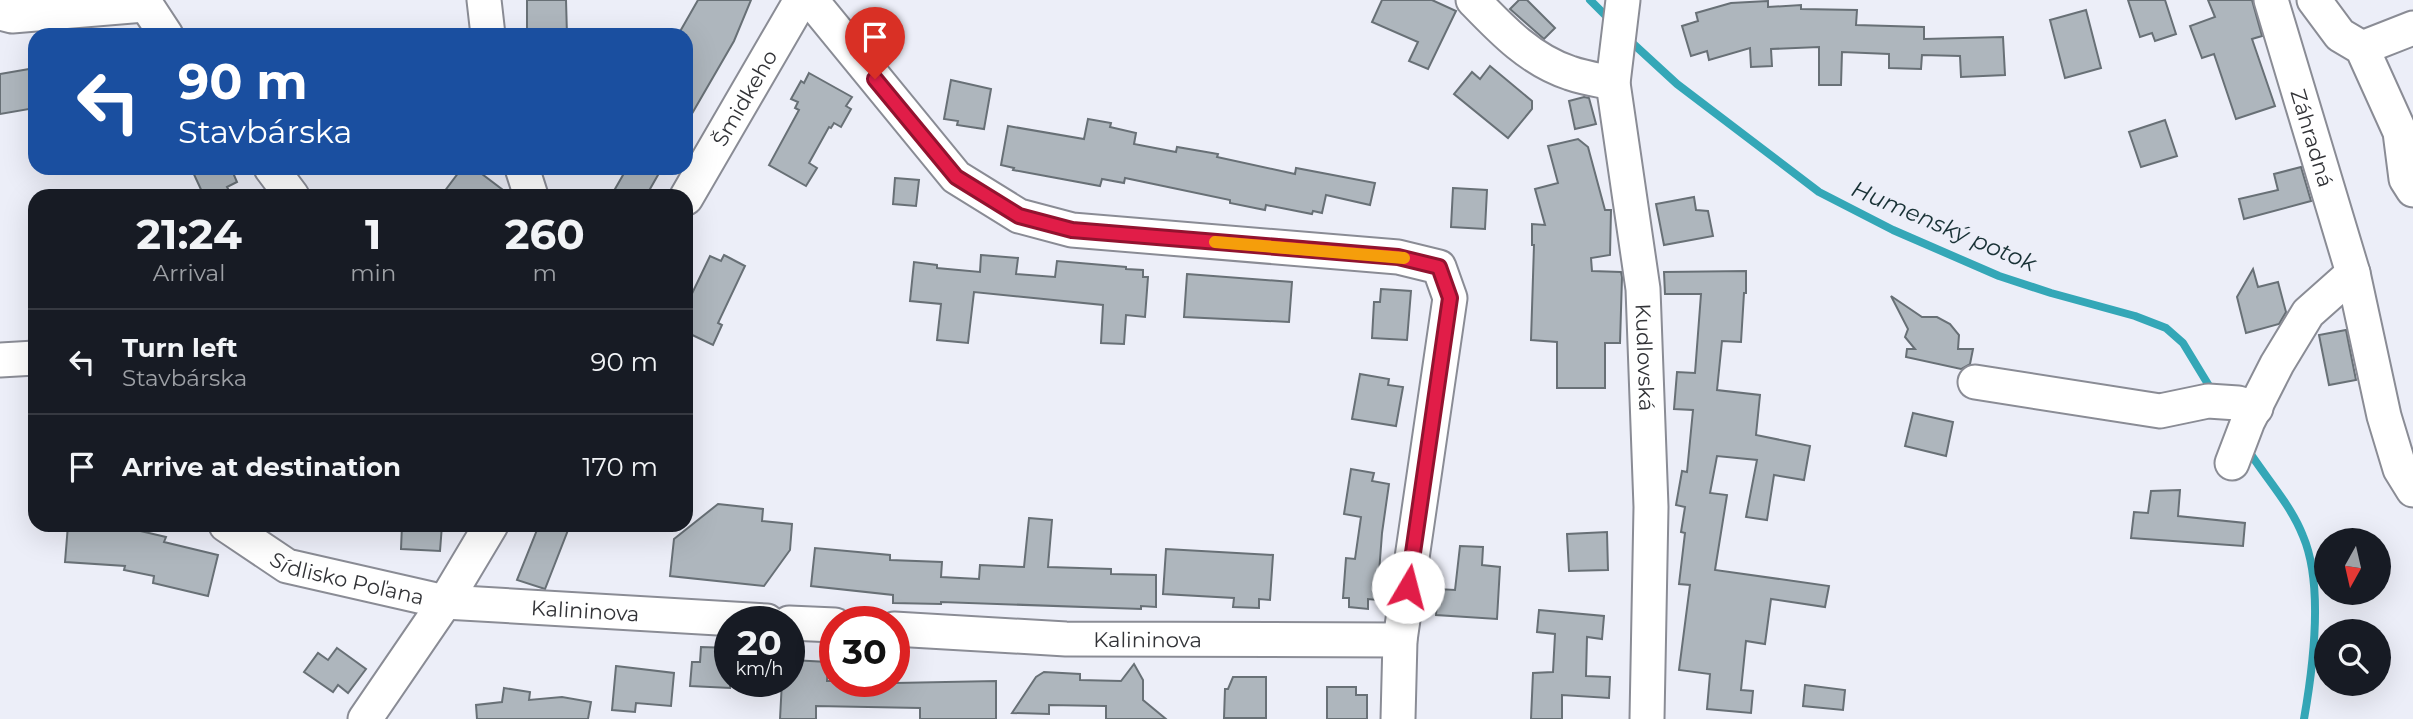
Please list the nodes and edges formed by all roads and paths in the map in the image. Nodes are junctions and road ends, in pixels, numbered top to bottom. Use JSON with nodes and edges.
{"nodes":[{"id":1,"x":484,"y":0,"type":"edge"},
{"id":2,"x":801,"y":0,"type":"edge"},
{"id":3,"x":811,"y":0,"type":"edge"},
{"id":4,"x":1473,"y":0,"type":"edge"},
{"id":5,"x":2271,"y":0,"type":"edge"},
{"id":6,"x":2314,"y":0,"type":"edge"},
{"id":7,"x":144,"y":3,"type":"edge"},
{"id":8,"x":1623,"y":5,"type":"edge"},
{"id":9,"x":0,"y":13,"type":"edge"},
{"id":10,"x":161,"y":28,"type":"edge"},
{"id":11,"x":487,"y":28,"type":"edge"},
{"id":12,"x":2413,"y":28,"type":"edge"},
{"id":13,"x":2362,"y":48,"type":"junction"},
{"id":14,"x":1613,"y":83,"type":"junction"},
{"id":15,"x":2410,"y":184,"type":"edge"},
{"id":16,"x":691,"y":189,"type":"edge"},
{"id":17,"x":2353,"y":274,"type":"junction"},
{"id":18,"x":28,"y":358,"type":"edge"},
{"id":19,"x":0,"y":360,"type":"edge"},
{"id":20,"x":1975,"y":382,"type":"dead end"},
{"id":21,"x":2238,"y":408,"type":"junction"},
{"id":22,"x":2233,"y":460,"type":"dead end"},
{"id":23,"x":2413,"y":490,"type":"edge"},
{"id":24,"x":487,"y":532,"type":"edge"},
{"id":25,"x":261,"y":534,"type":"edge"},
{"id":26,"x":444,"y":602,"type":"junction"},
{"id":27,"x":714,"y":618,"type":"edge"},
{"id":28,"x":910,"y":630,"type":"edge"},
{"id":29,"x":1401,"y":640,"type":"junction"},
{"id":30,"x":365,"y":719,"type":"edge"},
{"id":31,"x":1398,"y":719,"type":"edge"},
{"id":32,"x":1647,"y":719,"type":"edge"}],
"edges":[{"from":1,"to":11,"type":"street"},
{"from":2,"to":16,"type":"street","name":"Šmidkeho"},
{"from":3,"to":29,"type":"street"},
{"from":4,"to":14,"type":"street"},
{"from":5,"to":17,"type":"street","name":"Záhradná"},
{"from":6,"to":13,"type":"street"},
{"from":7,"to":9,"type":"street"},
{"from":7,"to":10,"type":"street"},
{"from":8,"to":14,"type":"street","name":"Kudlovská"},
{"from":12,"to":13,"type":"street"},
{"from":13,"to":15,"type":"street"},
{"from":14,"to":32,"type":"street","name":"Kudlovská"},
{"from":17,"to":21,"type":"street"},
{"from":17,"to":23,"type":"street","name":"Záhradná"},
{"from":18,"to":19,"type":"street"},
{"from":20,"to":21,"type":"street"},
{"from":21,"to":22,"type":"street"},
{"from":24,"to":26,"type":"street"},
{"from":25,"to":26,"type":"street","name":"Sídlisko Poľana"},
{"from":26,"to":27,"type":"street","name":"Kalininova"},
{"from":26,"to":30,"type":"street"},
{"from":28,"to":29,"type":"street","name":"Kalininova"},
{"from":29,"to":31,"type":"street"}]}
